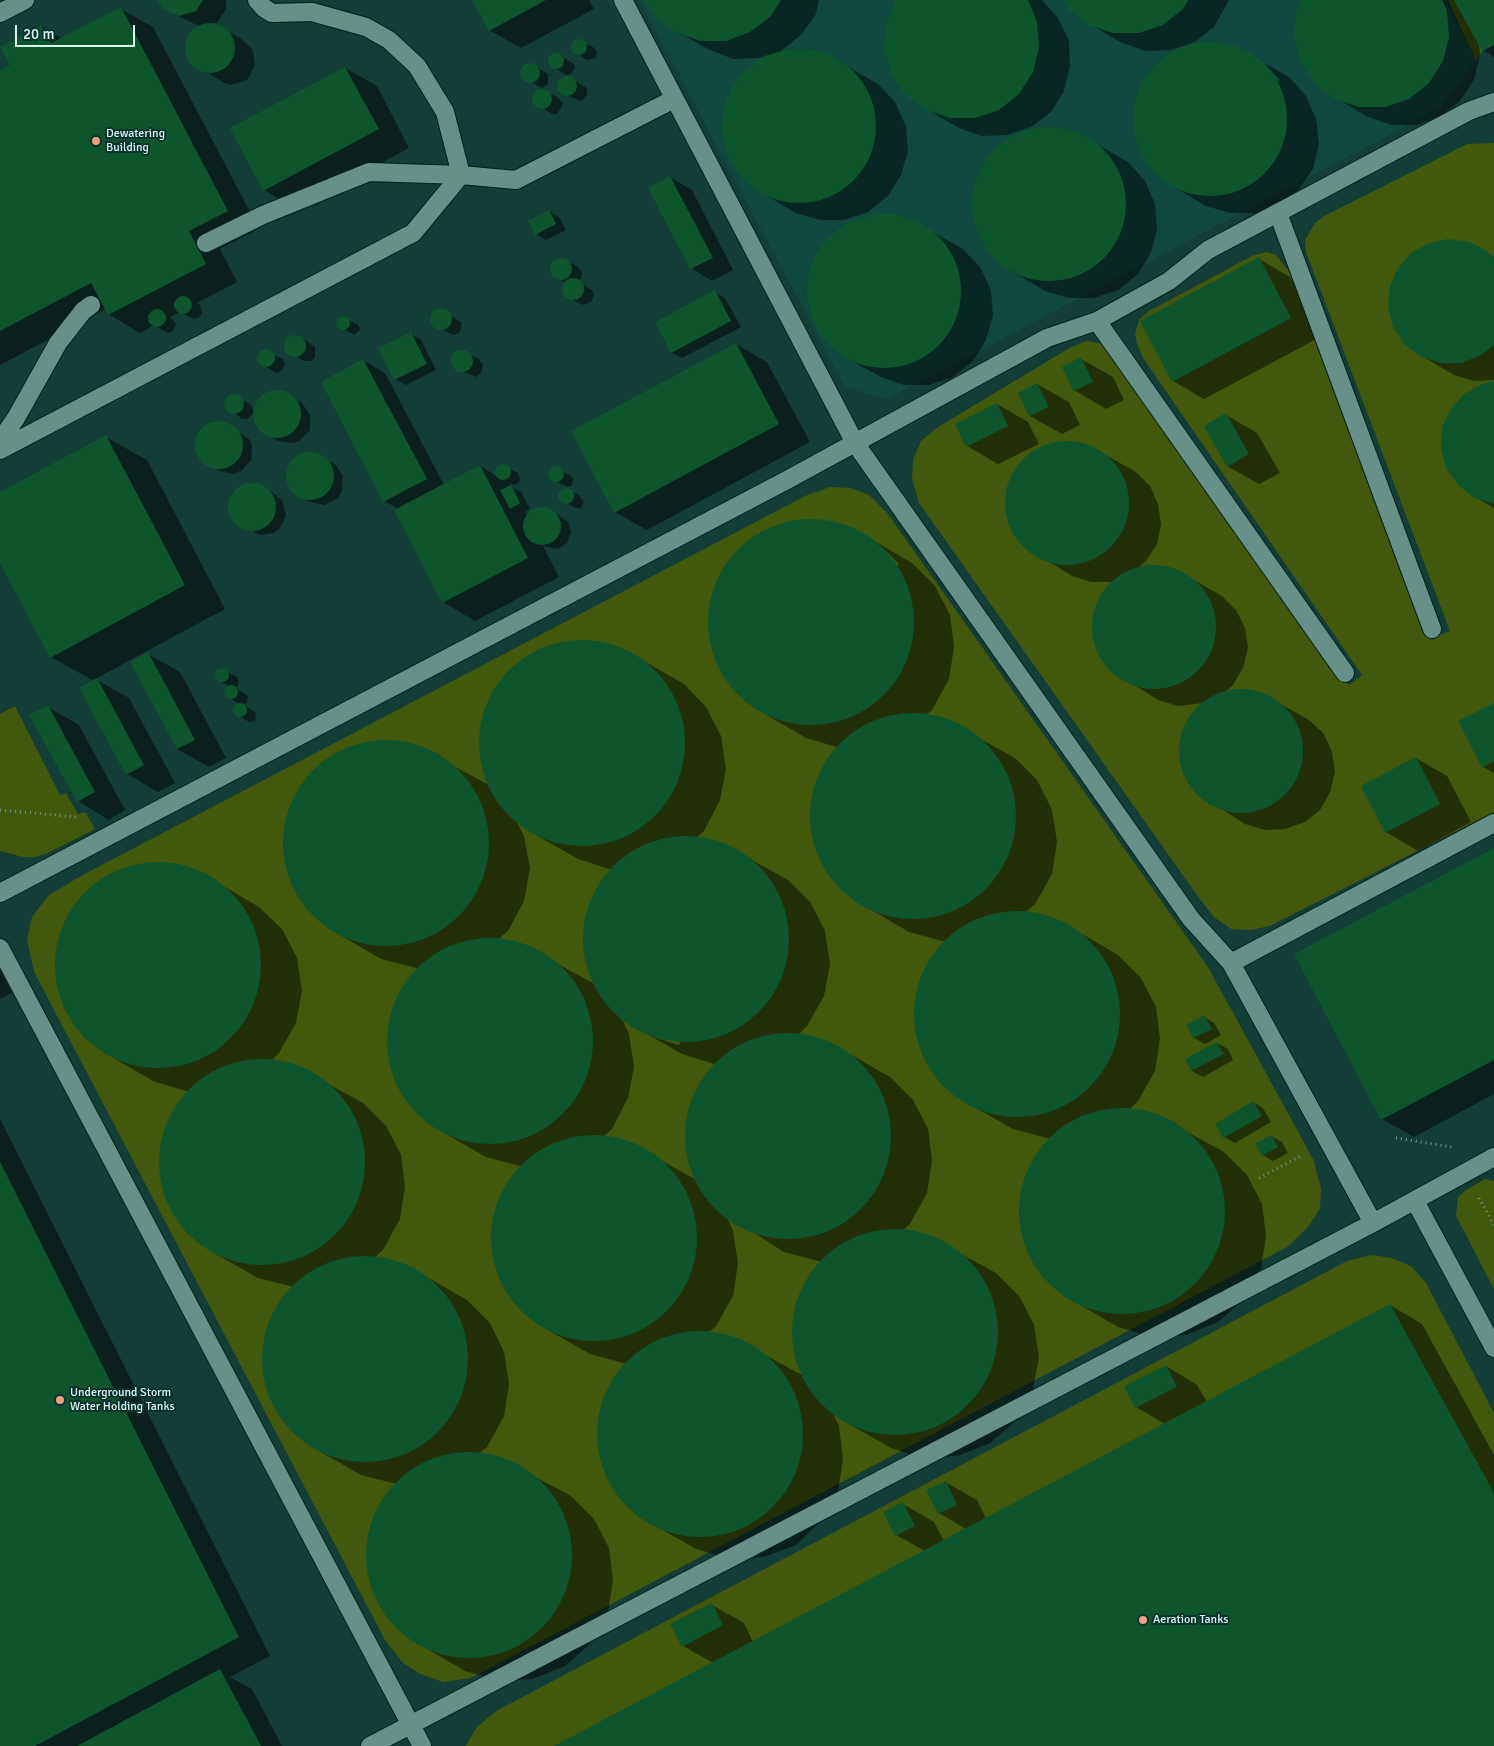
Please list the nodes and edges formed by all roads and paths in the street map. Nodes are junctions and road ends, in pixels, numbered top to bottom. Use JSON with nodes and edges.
{"nodes":[{"id":1,"x":25,"y":0,"type":"edge"},
{"id":2,"x":257,"y":0,"type":"edge"},
{"id":3,"x":623,"y":0,"type":"edge"},
{"id":4,"x":0,"y":13,"type":"edge"},
{"id":5,"x":674,"y":99,"type":"junction"},
{"id":6,"x":1494,"y":102,"type":"edge"},
{"id":7,"x":460,"y":175,"type":"junction"},
{"id":8,"x":1278,"y":213,"type":"junction"},
{"id":9,"x":206,"y":243,"type":"dead end"},
{"id":10,"x":91,"y":305,"type":"dead end"},
{"id":11,"x":1097,"y":321,"type":"junction"},
{"id":12,"x":0,"y":441,"type":"edge"},
{"id":13,"x":854,"y":443,"type":"junction"},
{"id":14,"x":0,"y":450,"type":"edge"},
{"id":15,"x":1432,"y":629,"type":"dead end"},
{"id":16,"x":1345,"y":673,"type":"dead end"},
{"id":17,"x":0,"y":810,"type":"edge"},
{"id":18,"x":81,"y":817,"type":"dead end"},
{"id":19,"x":1494,"y":823,"type":"edge"},
{"id":20,"x":0,"y":893,"type":"edge"},
{"id":21,"x":0,"y":948,"type":"edge"},
{"id":22,"x":1231,"y":963,"type":"junction"},
{"id":23,"x":1396,"y":1138,"type":"dead end"},
{"id":24,"x":1451,"y":1145,"type":"dead end"},
{"id":25,"x":1304,"y":1154,"type":"dead end"},
{"id":26,"x":1494,"y":1157,"type":"edge"},
{"id":27,"x":1259,"y":1178,"type":"dead end"},
{"id":28,"x":1415,"y":1201,"type":"junction"},
{"id":29,"x":1373,"y":1223,"type":"junction"},
{"id":30,"x":1494,"y":1348,"type":"edge"},
{"id":31,"x":410,"y":1723,"type":"junction"},
{"id":32,"x":370,"y":1746,"type":"edge"},
{"id":33,"x":422,"y":1746,"type":"edge"}],
"edges":[{"from":1,"to":4,"type":"lane"},
{"from":2,"to":7,"type":"lane"},
{"from":3,"to":5,"type":"lane"},
{"from":5,"to":7,"type":"lane"},
{"from":5,"to":13,"type":"lane"},
{"from":6,"to":8,"type":"lane"},
{"from":7,"to":9,"type":"lane"},
{"from":7,"to":14,"type":"lane"},
{"from":8,"to":11,"type":"lane"},
{"from":8,"to":15,"type":"lane"},
{"from":10,"to":12,"type":"lane"},
{"from":11,"to":13,"type":"lane"},
{"from":11,"to":16,"type":"lane"},
{"from":13,"to":20,"type":"lane"},
{"from":13,"to":22,"type":"lane"},
{"from":17,"to":18,"type":"path"},
{"from":19,"to":22,"type":"lane"},
{"from":21,"to":31,"type":"lane"},
{"from":22,"to":29,"type":"lane"},
{"from":23,"to":24,"type":"path"},
{"from":25,"to":27,"type":"path"},
{"from":26,"to":28,"type":"lane"},
{"from":28,"to":29,"type":"lane"},
{"from":28,"to":30,"type":"lane"},
{"from":29,"to":31,"type":"lane"},
{"from":31,"to":32,"type":"lane"},
{"from":31,"to":33,"type":"lane"}]}
